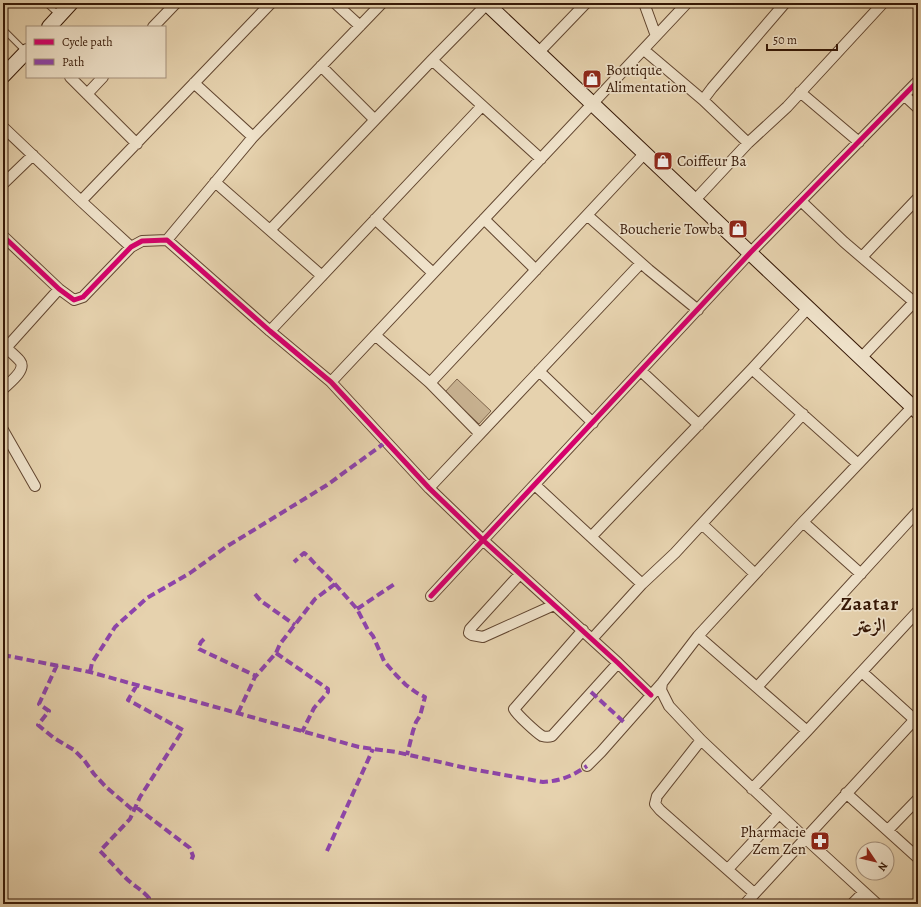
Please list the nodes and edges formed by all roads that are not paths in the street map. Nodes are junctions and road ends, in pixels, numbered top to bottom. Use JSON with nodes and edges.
{"nodes":[{"id":1,"x":46,"y":3,"type":"edge"},
{"id":2,"x":71,"y":3,"type":"edge"},
{"id":3,"x":176,"y":3,"type":"edge"},
{"id":4,"x":271,"y":3,"type":"edge"},
{"id":5,"x":335,"y":3,"type":"edge"},
{"id":6,"x":382,"y":3,"type":"edge"},
{"id":7,"x":586,"y":3,"type":"edge"},
{"id":8,"x":644,"y":3,"type":"edge"},
{"id":9,"x":687,"y":3,"type":"edge"},
{"id":10,"x":785,"y":3,"type":"edge"},
{"id":11,"x":883,"y":3,"type":"edge"},
{"id":12,"x":486,"y":4,"type":"edge"},
{"id":13,"x":59,"y":16,"type":"junction"},
{"id":14,"x":50,"y":26,"type":"edge"},
{"id":15,"x":153,"y":26,"type":"edge"},
{"id":16,"x":360,"y":26,"type":"junction"},
{"id":17,"x":3,"y":29,"type":"edge"},
{"id":18,"x":656,"y":36,"type":"junction"},
{"id":19,"x":644,"y":50,"type":"junction"},
{"id":20,"x":26,"y":51,"type":"edge"},
{"id":21,"x":538,"y":53,"type":"junction"},
{"id":22,"x":432,"y":60,"type":"junction"},
{"id":23,"x":321,"y":66,"type":"junction"},
{"id":24,"x":3,"y":76,"type":"edge"},
{"id":25,"x":71,"y":78,"type":"edge"},
{"id":26,"x":102,"y":78,"type":"edge"},
{"id":27,"x":918,"y":81,"type":"edge"},
{"id":28,"x":194,"y":83,"type":"junction"},
{"id":29,"x":800,"y":92,"type":"junction"},
{"id":30,"x":87,"y":94,"type":"junction"},
{"id":31,"x":904,"y":95,"type":"junction"},
{"id":32,"x":703,"y":100,"type":"junction"},
{"id":33,"x":593,"y":104,"type":"junction"},
{"id":34,"x":482,"y":106,"type":"junction"},
{"id":35,"x":918,"y":108,"type":"edge"},
{"id":36,"x":375,"y":120,"type":"junction"},
{"id":37,"x":3,"y":127,"type":"edge"},
{"id":38,"x":253,"y":137,"type":"junction"},
{"id":39,"x":859,"y":142,"type":"junction"},
{"id":40,"x":748,"y":143,"type":"junction"},
{"id":41,"x":137,"y":144,"type":"junction"},
{"id":42,"x":645,"y":153,"type":"junction"},
{"id":43,"x":33,"y":155,"type":"junction"},
{"id":44,"x":541,"y":159,"type":"junction"},
{"id":45,"x":215,"y":182,"type":"junction"},
{"id":46,"x":3,"y":184,"type":"edge"},
{"id":47,"x":918,"y":198,"type":"edge"},
{"id":48,"x":695,"y":200,"type":"junction"},
{"id":49,"x":81,"y":201,"type":"junction"},
{"id":50,"x":801,"y":201,"type":"junction"},
{"id":51,"x":587,"y":215,"type":"junction"},
{"id":52,"x":375,"y":219,"type":"junction"},
{"id":53,"x":484,"y":219,"type":"junction"},
{"id":54,"x":270,"y":230,"type":"junction"},
{"id":55,"x":3,"y":236,"type":"edge"},
{"id":56,"x":167,"y":240,"type":"junction"},
{"id":57,"x":131,"y":246,"type":"junction"},
{"id":58,"x":750,"y":253,"type":"junction"},
{"id":59,"x":862,"y":257,"type":"junction"},
{"id":60,"x":641,"y":263,"type":"junction"},
{"id":61,"x":536,"y":270,"type":"junction"},
{"id":62,"x":433,"y":273,"type":"junction"},
{"id":63,"x":322,"y":276,"type":"junction"},
{"id":64,"x":59,"y":289,"type":"junction"},
{"id":65,"x":916,"y":300,"type":"edge"},
{"id":66,"x":808,"y":308,"type":"junction"},
{"id":67,"x":698,"y":310,"type":"junction"},
{"id":68,"x":270,"y":331,"type":"junction"},
{"id":69,"x":375,"y":335,"type":"junction"},
{"id":70,"x":5,"y":347,"type":"edge"},
{"id":71,"x":861,"y":358,"type":"junction"},
{"id":72,"x":752,"y":369,"type":"junction"},
{"id":73,"x":539,"y":371,"type":"junction"},
{"id":74,"x":642,"y":371,"type":"junction"},
{"id":75,"x":331,"y":382,"type":"junction"},
{"id":76,"x":430,"y":383,"type":"junction"},
{"id":77,"x":3,"y":389,"type":"edge"},
{"id":78,"x":916,"y":407,"type":"edge"},
{"id":79,"x":803,"y":414,"type":"junction"},
{"id":80,"x":593,"y":423,"type":"junction"},
{"id":81,"x":699,"y":425,"type":"junction"},
{"id":82,"x":3,"y":430,"type":"edge"},
{"id":83,"x":480,"y":434,"type":"junction"},
{"id":84,"x":858,"y":464,"type":"junction"},
{"id":85,"x":535,"y":485,"type":"junction"},
{"id":86,"x":35,"y":486,"type":"dead end"},
{"id":87,"x":429,"y":488,"type":"junction"},
{"id":88,"x":917,"y":514,"type":"edge"},
{"id":89,"x":803,"y":522,"type":"junction"},
{"id":90,"x":702,"y":524,"type":"junction"},
{"id":91,"x":591,"y":538,"type":"junction"},
{"id":92,"x":484,"y":541,"type":"junction"},
{"id":93,"x":520,"y":574,"type":"junction"},
{"id":94,"x":755,"y":574,"type":"junction"},
{"id":95,"x":861,"y":574,"type":"junction"},
{"id":96,"x":642,"y":584,"type":"junction"},
{"id":97,"x":431,"y":596,"type":"dead end"},
{"id":98,"x":554,"y":605,"type":"junction"},
{"id":99,"x":918,"y":611,"type":"edge"},
{"id":100,"x":583,"y":630,"type":"junction"},
{"id":101,"x":698,"y":636,"type":"junction"},
{"id":102,"x":592,"y":639,"type":"junction"},
{"id":103,"x":618,"y":663,"type":"junction"},
{"id":104,"x":862,"y":672,"type":"junction"},
{"id":105,"x":662,"y":683,"type":"junction"},
{"id":106,"x":757,"y":687,"type":"junction"},
{"id":107,"x":651,"y":695,"type":"junction"},
{"id":108,"x":916,"y":718,"type":"edge"},
{"id":109,"x":807,"y":731,"type":"junction"},
{"id":110,"x":701,"y":740,"type":"junction"},
{"id":111,"x":587,"y":766,"type":"dead end"},
{"id":112,"x":752,"y":789,"type":"junction"},
{"id":113,"x":846,"y":793,"type":"junction"},
{"id":114,"x":918,"y":799,"type":"edge"},
{"id":115,"x":779,"y":814,"type":"junction"},
{"id":116,"x":888,"y":830,"type":"junction"},
{"id":117,"x":804,"y":838,"type":"junction"},
{"id":118,"x":916,"y":851,"type":"edge"},
{"id":119,"x":728,"y":869,"type":"junction"},
{"id":120,"x":754,"y":892,"type":"junction"},
{"id":121,"x":864,"y":892,"type":"junction"},
{"id":122,"x":745,"y":904,"type":"edge"},
{"id":123,"x":852,"y":904,"type":"edge"},
{"id":124,"x":877,"y":904,"type":"edge"}],
"edges":[{"from":1,"to":13,"type":"lane"},
{"from":2,"to":13,"type":"main road"},
{"from":3,"to":15,"type":"street"},
{"from":4,"to":28,"type":"street"},
{"from":5,"to":16,"type":"street"},
{"from":6,"to":16,"type":"street"},
{"from":7,"to":21,"type":"street"},
{"from":8,"to":18,"type":"street"},
{"from":9,"to":18,"type":"street"},
{"from":10,"to":32,"type":"street"},
{"from":11,"to":29,"type":"street"},
{"from":12,"to":21,"type":"main road"},
{"from":12,"to":22,"type":"street"},
{"from":13,"to":14,"type":"main road"},
{"from":16,"to":23,"type":"street"},
{"from":17,"to":20,"type":"lane"},
{"from":18,"to":19,"type":"street"},
{"from":19,"to":32,"type":"street"},
{"from":19,"to":33,"type":"street"},
{"from":20,"to":24,"type":"main road"},
{"from":21,"to":33,"type":"main road"},
{"from":22,"to":34,"type":"street"},
{"from":22,"to":36,"type":"street"},
{"from":23,"to":36,"type":"street"},
{"from":23,"to":38,"type":"street"},
{"from":25,"to":30,"type":"street"},
{"from":26,"to":30,"type":"street"},
{"from":27,"to":31,"type":"street"},
{"from":28,"to":38,"type":"street"},
{"from":28,"to":41,"type":"street"},
{"from":29,"to":39,"type":"street"},
{"from":29,"to":40,"type":"street"},
{"from":30,"to":41,"type":"street"},
{"from":31,"to":35,"type":"street"},
{"from":31,"to":39,"type":"street"},
{"from":32,"to":40,"type":"street"},
{"from":33,"to":42,"type":"main road"},
{"from":33,"to":44,"type":"street"},
{"from":34,"to":44,"type":"street"},
{"from":34,"to":52,"type":"street"},
{"from":36,"to":54,"type":"street"},
{"from":37,"to":43,"type":"street"},
{"from":38,"to":45,"type":"street"},
{"from":39,"to":50,"type":"street"},
{"from":40,"to":48,"type":"street"},
{"from":41,"to":49,"type":"street"},
{"from":42,"to":48,"type":"main road"},
{"from":42,"to":51,"type":"street"},
{"from":43,"to":46,"type":"street"},
{"from":43,"to":49,"type":"street"},
{"from":44,"to":53,"type":"street"},
{"from":45,"to":54,"type":"street"},
{"from":45,"to":56,"type":"street"},
{"from":47,"to":59,"type":"street"},
{"from":48,"to":58,"type":"main road"},
{"from":49,"to":57,"type":"street"},
{"from":50,"to":58,"type":"street"},
{"from":50,"to":59,"type":"street"},
{"from":51,"to":60,"type":"street"},
{"from":51,"to":61,"type":"street"},
{"from":52,"to":62,"type":"street"},
{"from":52,"to":63,"type":"street"},
{"from":53,"to":61,"type":"street"},
{"from":53,"to":62,"type":"street"},
{"from":54,"to":63,"type":"street"},
{"from":55,"to":64,"type":"street"},
{"from":56,"to":57,"type":"street"},
{"from":56,"to":68,"type":"street"},
{"from":57,"to":64,"type":"street"},
{"from":58,"to":66,"type":"main road"},
{"from":58,"to":67,"type":"street"},
{"from":59,"to":65,"type":"street"},
{"from":60,"to":67,"type":"street"},
{"from":60,"to":73,"type":"street"},
{"from":61,"to":76,"type":"street"},
{"from":62,"to":69,"type":"street"},
{"from":63,"to":68,"type":"street"},
{"from":64,"to":70,"type":"street"},
{"from":65,"to":71,"type":"street"},
{"from":66,"to":71,"type":"main road"},
{"from":66,"to":72,"type":"street"},
{"from":67,"to":74,"type":"street"},
{"from":68,"to":75,"type":"street"},
{"from":69,"to":75,"type":"street"},
{"from":69,"to":76,"type":"street"},
{"from":70,"to":77,"type":"street"},
{"from":71,"to":78,"type":"main road"},
{"from":72,"to":79,"type":"street"},
{"from":72,"to":81,"type":"street"},
{"from":73,"to":80,"type":"street"},
{"from":73,"to":83,"type":"street"},
{"from":74,"to":80,"type":"street"},
{"from":74,"to":81,"type":"street"},
{"from":75,"to":87,"type":"street"},
{"from":76,"to":83,"type":"street"},
{"from":78,"to":84,"type":"street"},
{"from":79,"to":84,"type":"street"},
{"from":79,"to":90,"type":"street"},
{"from":80,"to":85,"type":"street"},
{"from":81,"to":91,"type":"street"},
{"from":82,"to":86,"type":"street"},
{"from":83,"to":87,"type":"street"},
{"from":84,"to":89,"type":"street"},
{"from":85,"to":91,"type":"street"},
{"from":85,"to":92,"type":"street"},
{"from":87,"to":92,"type":"street"},
{"from":88,"to":95,"type":"street"},
{"from":89,"to":94,"type":"street"},
{"from":89,"to":95,"type":"street"},
{"from":90,"to":94,"type":"street"},
{"from":90,"to":96,"type":"street"},
{"from":91,"to":96,"type":"street"},
{"from":92,"to":93,"type":"street"},
{"from":92,"to":97,"type":"street"},
{"from":93,"to":98,"type":"street"},
{"from":93,"to":98,"type":"street"},
{"from":94,"to":101,"type":"street"},
{"from":95,"to":106,"type":"street"},
{"from":96,"to":102,"type":"street"},
{"from":98,"to":100,"type":"street"},
{"from":99,"to":104,"type":"street"},
{"from":100,"to":102,"type":"street"},
{"from":100,"to":103,"type":"street"},
{"from":101,"to":105,"type":"street"},
{"from":101,"to":106,"type":"street"},
{"from":102,"to":103,"type":"street"},
{"from":103,"to":107,"type":"street"},
{"from":104,"to":108,"type":"street"},
{"from":104,"to":109,"type":"street"},
{"from":105,"to":107,"type":"street"},
{"from":105,"to":110,"type":"street"},
{"from":106,"to":109,"type":"street"},
{"from":107,"to":111,"type":"street"},
{"from":108,"to":113,"type":"street"},
{"from":109,"to":112,"type":"street"},
{"from":110,"to":112,"type":"street"},
{"from":110,"to":119,"type":"street"},
{"from":112,"to":115,"type":"street"},
{"from":113,"to":116,"type":"street"},
{"from":113,"to":117,"type":"street"},
{"from":114,"to":116,"type":"street"},
{"from":115,"to":117,"type":"street"},
{"from":115,"to":119,"type":"street"},
{"from":116,"to":118,"type":"street"},
{"from":117,"to":120,"type":"street"},
{"from":117,"to":121,"type":"street"},
{"from":119,"to":120,"type":"street"},
{"from":120,"to":122,"type":"street"},
{"from":121,"to":123,"type":"street"},
{"from":121,"to":124,"type":"street"}]}
